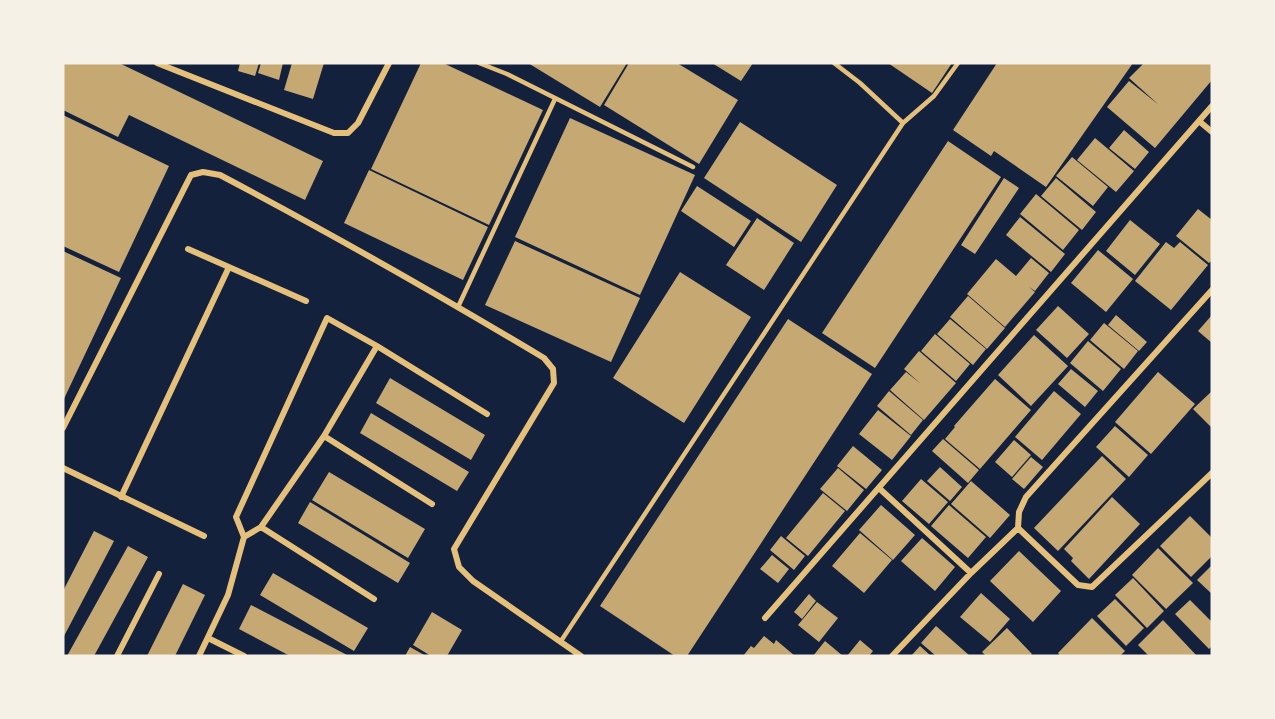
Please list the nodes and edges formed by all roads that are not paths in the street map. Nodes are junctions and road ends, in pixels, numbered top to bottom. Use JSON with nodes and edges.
{"nodes":[{"id":1,"x":157,"y":63,"type":"edge"},
{"id":2,"x":389,"y":63,"type":"edge"},
{"id":3,"x":479,"y":63,"type":"edge"},
{"id":4,"x":834,"y":63,"type":"edge"},
{"id":5,"x":958,"y":63,"type":"edge"},
{"id":6,"x":555,"y":99,"type":"junction"},
{"id":7,"x":1212,"y":106,"type":"edge"},
{"id":8,"x":1199,"y":121,"type":"junction"},
{"id":9,"x":903,"y":123,"type":"junction"},
{"id":10,"x":1212,"y":132,"type":"edge"},
{"id":11,"x":693,"y":167,"type":"dead end"},
{"id":12,"x":188,"y":249,"type":"dead end"},
{"id":13,"x":229,"y":267,"type":"junction"},
{"id":14,"x":1212,"y":290,"type":"edge"},
{"id":15,"x":306,"y":301,"type":"dead end"},
{"id":16,"x":458,"y":307,"type":"junction"},
{"id":17,"x":377,"y":346,"type":"junction"},
{"id":18,"x":486,"y":414,"type":"dead end"},
{"id":19,"x":63,"y":428,"type":"edge"},
{"id":20,"x":324,"y":436,"type":"junction"},
{"id":21,"x":63,"y":468,"type":"edge"},
{"id":22,"x":1212,"y":473,"type":"edge"},
{"id":23,"x":880,"y":489,"type":"junction"},
{"id":24,"x":121,"y":497,"type":"junction"},
{"id":25,"x":432,"y":504,"type":"dead end"},
{"id":26,"x":261,"y":527,"type":"junction"},
{"id":27,"x":1018,"y":528,"type":"junction"},
{"id":28,"x":204,"y":536,"type":"dead end"},
{"id":29,"x":244,"y":537,"type":"junction"},
{"id":30,"x":971,"y":573,"type":"junction"},
{"id":31,"x":159,"y":574,"type":"dead end"},
{"id":32,"x":374,"y":598,"type":"dead end"},
{"id":33,"x":765,"y":618,"type":"dead end"},
{"id":34,"x":208,"y":638,"type":"junction"},
{"id":35,"x":561,"y":641,"type":"junction"},
{"id":36,"x":117,"y":656,"type":"edge"},
{"id":37,"x":199,"y":656,"type":"edge"},
{"id":38,"x":244,"y":656,"type":"edge"},
{"id":39,"x":581,"y":656,"type":"edge"},
{"id":40,"x":892,"y":656,"type":"edge"}],
"edges":[{"from":1,"to":2,"type":"street"},
{"from":3,"to":6,"type":"lane"},
{"from":4,"to":9,"type":"lane"},
{"from":5,"to":9,"type":"lane"},
{"from":6,"to":11,"type":"lane"},
{"from":6,"to":16,"type":"lane"},
{"from":7,"to":8,"type":"street"},
{"from":8,"to":10,"type":"street"},
{"from":8,"to":23,"type":"street"},
{"from":9,"to":35,"type":"lane"},
{"from":12,"to":13,"type":"street"},
{"from":13,"to":15,"type":"street"},
{"from":13,"to":24,"type":"street"},
{"from":14,"to":27,"type":"street"},
{"from":16,"to":19,"type":"street"},
{"from":16,"to":35,"type":"street"},
{"from":17,"to":18,"type":"street"},
{"from":17,"to":20,"type":"street"},
{"from":17,"to":29,"type":"street"},
{"from":20,"to":25,"type":"street"},
{"from":20,"to":26,"type":"street"},
{"from":21,"to":24,"type":"street"},
{"from":22,"to":27,"type":"street"},
{"from":23,"to":30,"type":"street"},
{"from":23,"to":33,"type":"street"},
{"from":24,"to":28,"type":"street"},
{"from":26,"to":29,"type":"street"},
{"from":26,"to":32,"type":"street"},
{"from":27,"to":30,"type":"street"},
{"from":29,"to":34,"type":"street"},
{"from":30,"to":40,"type":"street"},
{"from":31,"to":36,"type":"street"},
{"from":34,"to":37,"type":"street"},
{"from":34,"to":38,"type":"street"},
{"from":35,"to":39,"type":"street"}]}
